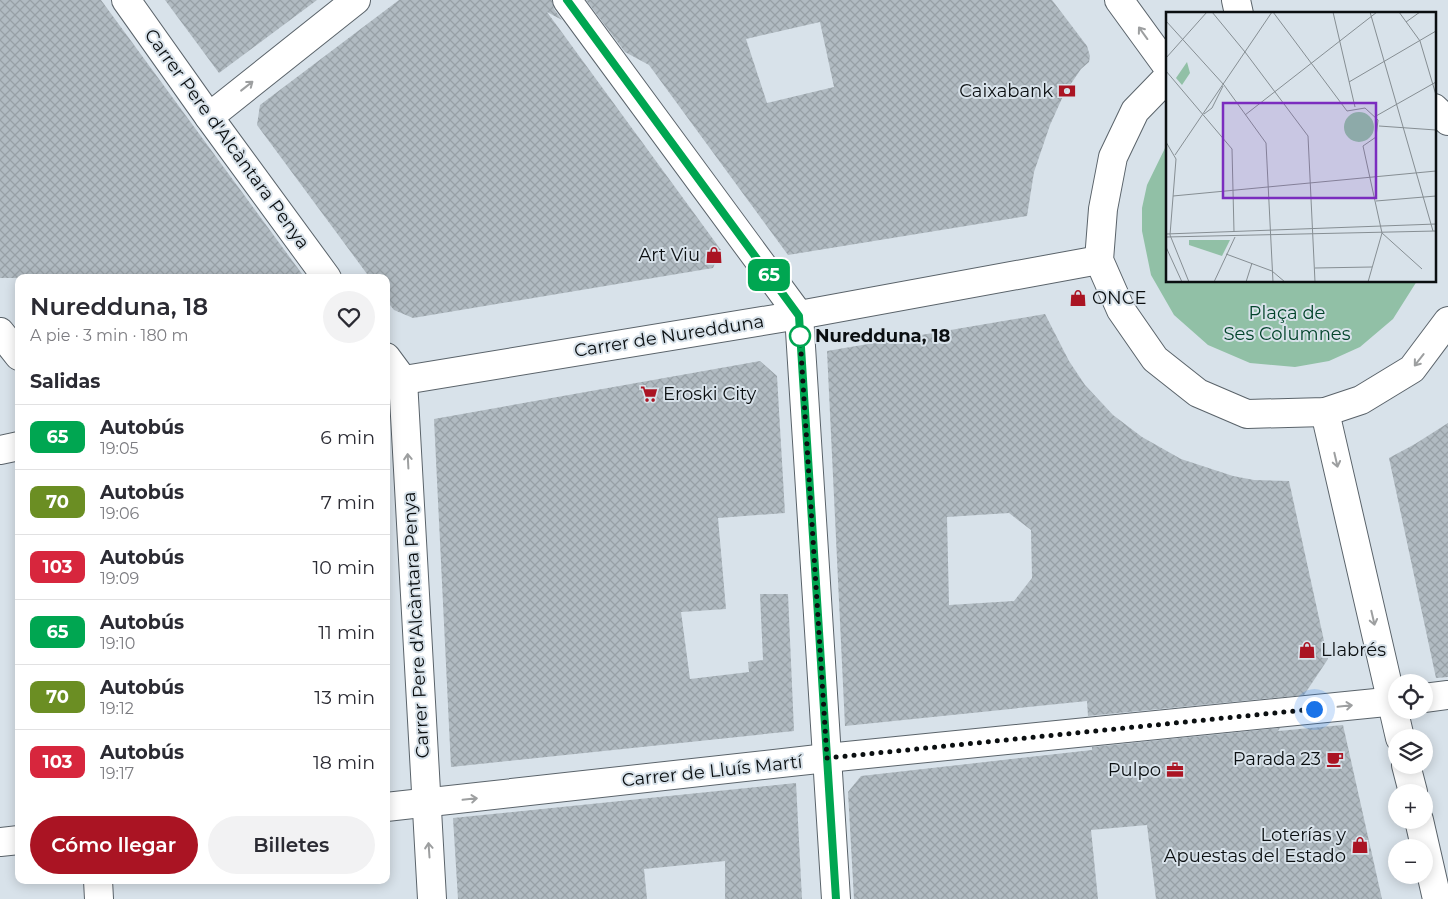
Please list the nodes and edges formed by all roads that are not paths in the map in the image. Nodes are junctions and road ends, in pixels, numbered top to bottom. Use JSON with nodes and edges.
{"nodes":[{"id":1,"x":126,"y":0,"type":"edge"},
{"id":2,"x":356,"y":0,"type":"edge"},
{"id":3,"x":567,"y":0,"type":"edge"},
{"id":4,"x":1119,"y":0,"type":"edge"},
{"id":5,"x":1166,"y":65,"type":"edge"},
{"id":6,"x":1166,"y":79,"type":"edge"},
{"id":7,"x":1436,"y":110,"type":"edge"},
{"id":8,"x":209,"y":117,"type":"junction"},
{"id":9,"x":1448,"y":121,"type":"edge"},
{"id":10,"x":1099,"y":260,"type":"junction"},
{"id":11,"x":324,"y":274,"type":"edge"},
{"id":12,"x":799,"y":316,"type":"junction"},
{"id":13,"x":1448,"y":321,"type":"edge"},
{"id":14,"x":0,"y":332,"type":"edge"},
{"id":15,"x":15,"y":351,"type":"edge"},
{"id":16,"x":390,"y":368,"type":"edge"},
{"id":17,"x":395,"y":381,"type":"edge"},
{"id":18,"x":1325,"y":412,"type":"junction"},
{"id":19,"x":15,"y":447,"type":"edge"},
{"id":20,"x":0,"y":450,"type":"edge"},
{"id":21,"x":1388,"y":676,"type":"edge"},
{"id":22,"x":1448,"y":695,"type":"edge"},
{"id":23,"x":1433,"y":697,"type":"edge"},
{"id":24,"x":1388,"y":702,"type":"edge"},
{"id":25,"x":827,"y":758,"type":"junction"},
{"id":26,"x":426,"y":804,"type":"junction"},
{"id":27,"x":390,"y":807,"type":"edge"},
{"id":28,"x":1421,"y":829,"type":"edge"},
{"id":29,"x":15,"y":840,"type":"edge"},
{"id":30,"x":0,"y":842,"type":"edge"},
{"id":31,"x":98,"y":884,"type":"edge"},
{"id":32,"x":99,"y":899,"type":"edge"},
{"id":33,"x":432,"y":899,"type":"edge"},
{"id":34,"x":836,"y":899,"type":"edge"},
{"id":35,"x":1437,"y":899,"type":"edge"}],
"edges":[{"from":1,"to":8,"type":"street","name":"Carrer Pere d'Alcàntara Penya"},
{"from":8,"to":2,"type":"street","one_way":true},
{"from":3,"to":12,"type":"street"},
{"from":5,"to":4,"type":"street","one_way":true},
{"from":6,"to":10,"type":"street"},
{"from":7,"to":9,"type":"street"},
{"from":8,"to":11,"type":"street","name":"Carrer Pere d'Alcàntara Penya"},
{"from":10,"to":12,"type":"street","name":"Carrer de Nuredduna"},
{"from":10,"to":18,"type":"street"},
{"from":12,"to":17,"type":"street","name":"Carrer de Nuredduna"},
{"from":12,"to":25,"type":"street"},
{"from":13,"to":18,"type":"street","one_way":true},
{"from":14,"to":15,"type":"street"},
{"from":16,"to":17,"type":"street"},
{"from":26,"to":17,"type":"street","name":"Carrer Pere d'Alcàntara Penya","one_way":true},
{"from":18,"to":21,"type":"street","one_way":true},
{"from":19,"to":20,"type":"street"},
{"from":22,"to":23,"type":"street"},
{"from":25,"to":24,"type":"street","name":"Carrer de Lluís Martí","one_way":true},
{"from":26,"to":25,"type":"street","name":"Carrer de Lluís Martí","one_way":true},
{"from":25,"to":34,"type":"street"},
{"from":26,"to":27,"type":"street","name":"Carrer de Lluís Martí"},
{"from":33,"to":26,"type":"street","name":"Carrer Pere d'Alcàntara Penya","one_way":true},
{"from":28,"to":35,"type":"street"},
{"from":29,"to":30,"type":"street"},
{"from":31,"to":32,"type":"street"}]}
